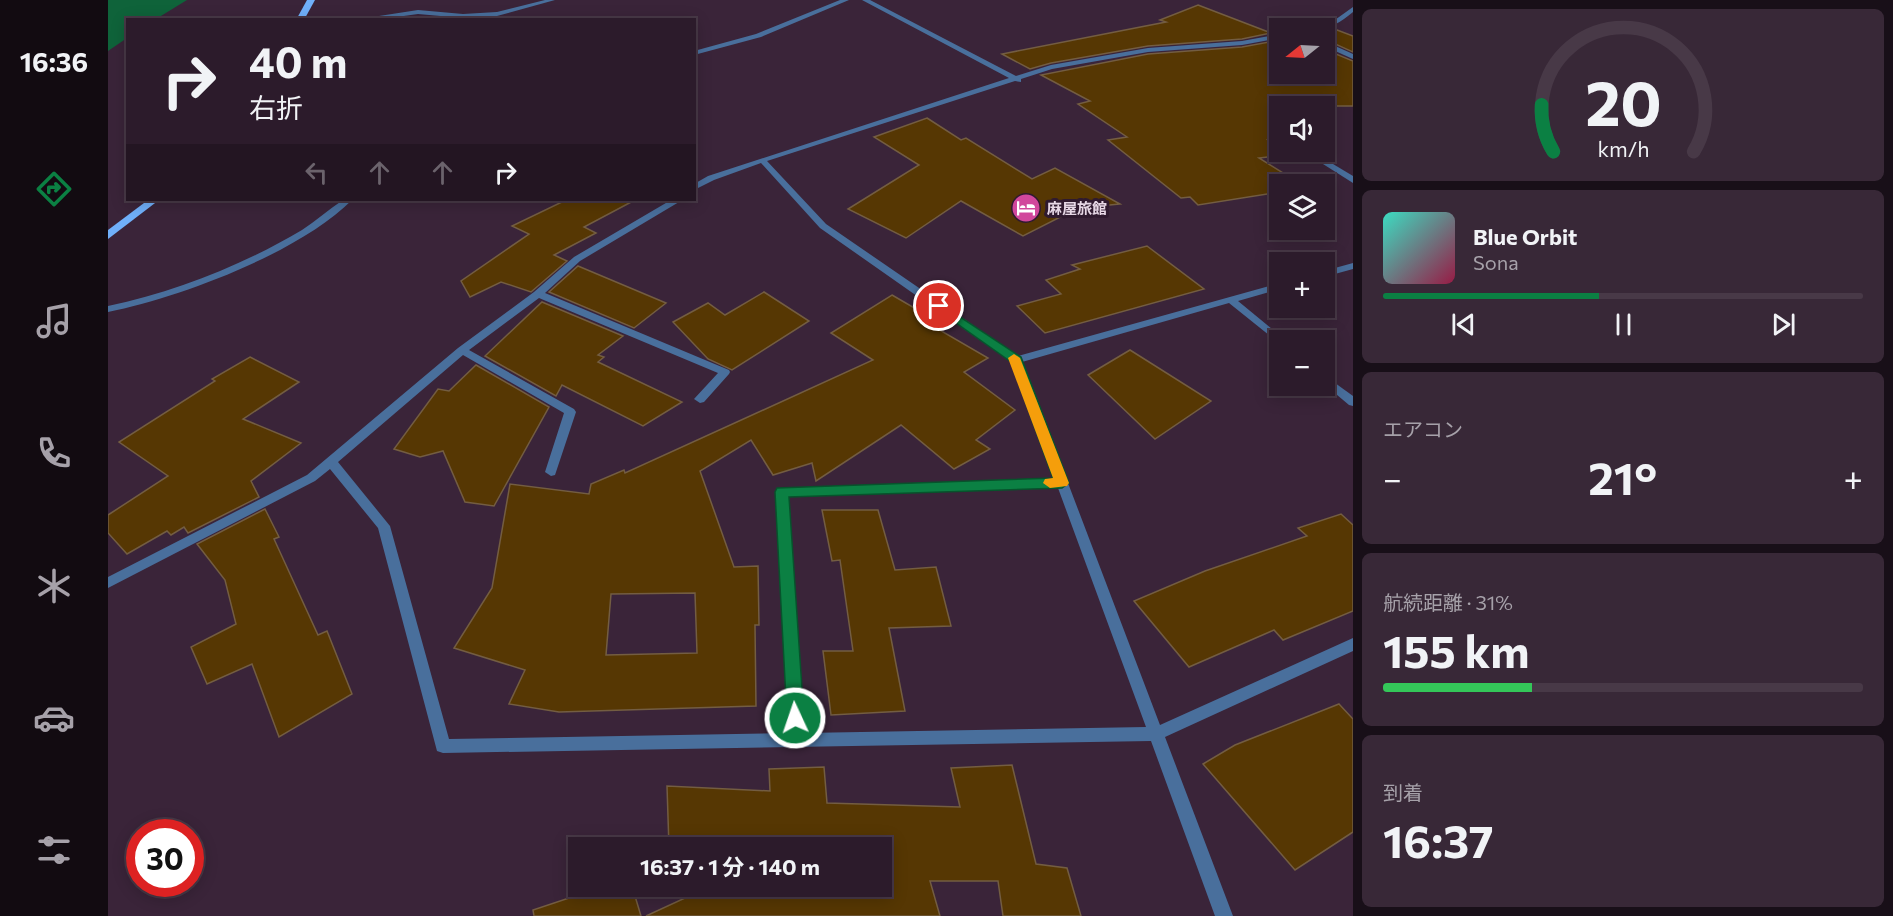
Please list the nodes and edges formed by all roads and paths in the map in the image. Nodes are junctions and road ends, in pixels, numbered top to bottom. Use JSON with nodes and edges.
{"nodes":[{"id":1,"x":311,"y":0,"type":"edge"},
{"id":2,"x":552,"y":0,"type":"edge"},
{"id":3,"x":846,"y":0,"type":"edge"},
{"id":4,"x":865,"y":0,"type":"edge"},
{"id":5,"x":534,"y":2,"type":"edge"},
{"id":6,"x":1353,"y":9,"type":"edge"},
{"id":7,"x":301,"y":18,"type":"edge"},
{"id":8,"x":372,"y":18,"type":"edge"},
{"id":9,"x":1335,"y":23,"type":"edge"},
{"id":10,"x":1269,"y":38,"type":"edge"},
{"id":11,"x":1335,"y":48,"type":"edge"},
{"id":12,"x":696,"y":52,"type":"edge"},
{"id":13,"x":1353,"y":57,"type":"edge"},
{"id":14,"x":1018,"y":80,"type":"junction"},
{"id":15,"x":762,"y":160,"type":"junction"},
{"id":16,"x":1324,"y":162,"type":"edge"},
{"id":17,"x":1353,"y":180,"type":"edge"},
{"id":18,"x":696,"y":187,"type":"edge"},
{"id":19,"x":153,"y":201,"type":"edge"},
{"id":20,"x":347,"y":201,"type":"edge"},
{"id":21,"x":674,"y":201,"type":"edge"},
{"id":22,"x":108,"y":236,"type":"edge"},
{"id":23,"x":1353,"y":266,"type":"edge"},
{"id":24,"x":1335,"y":271,"type":"edge"},
{"id":25,"x":1269,"y":289,"type":"edge"},
{"id":26,"x":538,"y":294,"type":"junction"},
{"id":27,"x":1231,"y":300,"type":"junction"},
{"id":28,"x":108,"y":309,"type":"edge"},
{"id":29,"x":1269,"y":332,"type":"edge"},
{"id":30,"x":462,"y":350,"type":"junction"},
{"id":31,"x":1016,"y":360,"type":"junction"},
{"id":32,"x":1335,"y":387,"type":"edge"},
{"id":33,"x":700,"y":399,"type":"dead end"},
{"id":34,"x":1353,"y":402,"type":"edge"},
{"id":35,"x":332,"y":463,"type":"junction"},
{"id":36,"x":551,"y":472,"type":"dead end"},
{"id":37,"x":1062,"y":483,"type":"junction"},
{"id":38,"x":108,"y":583,"type":"edge"},
{"id":39,"x":1353,"y":644,"type":"edge"},
{"id":40,"x":1156,"y":734,"type":"junction"},
{"id":41,"x":797,"y":740,"type":"junction"},
{"id":42,"x":1224,"y":916,"type":"edge"}],
"edges":[{"from":1,"to":7,"type":"main road"},
{"from":2,"to":5,"type":"street"},
{"from":3,"to":12,"type":"street"},
{"from":4,"to":14,"type":"street"},
{"from":5,"to":8,"type":"street"},
{"from":6,"to":9,"type":"street"},
{"from":10,"to":14,"type":"street"},
{"from":11,"to":13,"type":"street"},
{"from":14,"to":15,"type":"street"},
{"from":15,"to":18,"type":"street"},
{"from":15,"to":31,"type":"street"},
{"from":16,"to":17,"type":"street"},
{"from":19,"to":22,"type":"main road"},
{"from":20,"to":28,"type":"street"},
{"from":21,"to":26,"type":"street"},
{"from":23,"to":24,"type":"street"},
{"from":25,"to":27,"type":"street"},
{"from":26,"to":30,"type":"street"},
{"from":26,"to":33,"type":"street"},
{"from":27,"to":29,"type":"street"},
{"from":27,"to":31,"type":"street"},
{"from":30,"to":35,"type":"street"},
{"from":30,"to":36,"type":"street"},
{"from":31,"to":37,"type":"street"},
{"from":32,"to":34,"type":"street"},
{"from":35,"to":38,"type":"street"},
{"from":35,"to":41,"type":"street"},
{"from":37,"to":40,"type":"street"},
{"from":37,"to":41,"type":"street"},
{"from":39,"to":40,"type":"street"},
{"from":40,"to":41,"type":"street"},
{"from":40,"to":42,"type":"street"}]}
